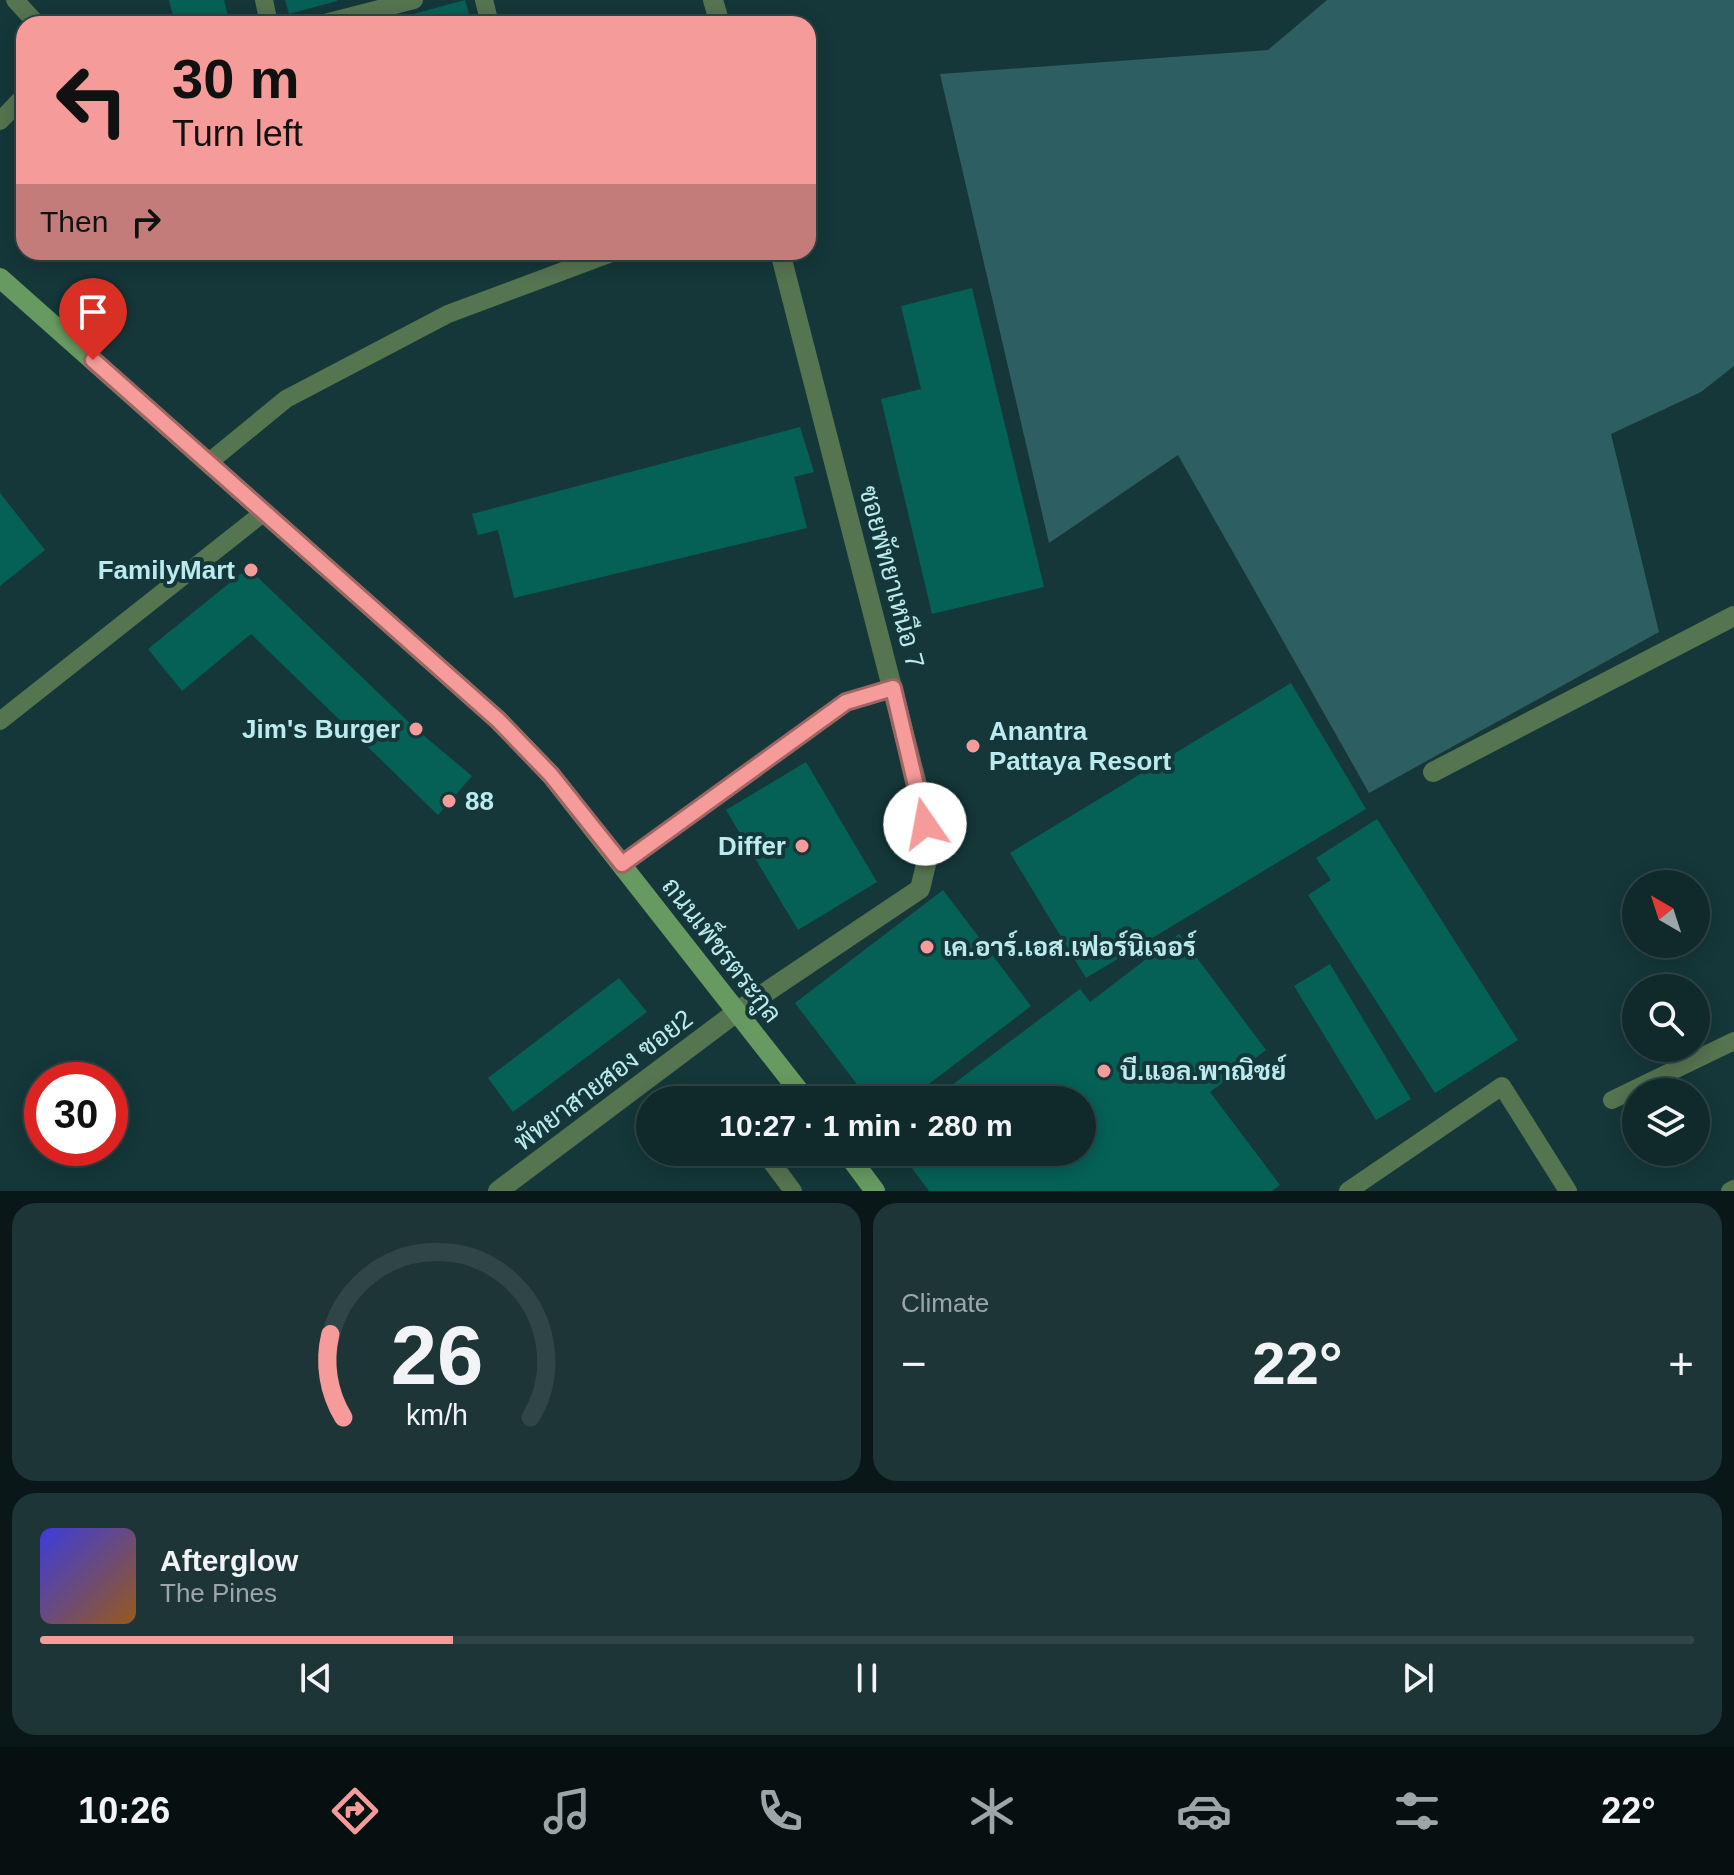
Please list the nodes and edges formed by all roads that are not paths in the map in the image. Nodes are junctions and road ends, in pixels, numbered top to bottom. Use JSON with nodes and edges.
{"nodes":[{"id":1,"x":15,"y":0,"type":"edge"},
{"id":2,"x":414,"y":0,"type":"edge"},
{"id":3,"x":30,"y":16,"type":"edge"},
{"id":4,"x":352,"y":16,"type":"edge"},
{"id":5,"x":16,"y":104,"type":"edge"},
{"id":6,"x":0,"y":121,"type":"edge"},
{"id":7,"x":593,"y":260,"type":"edge"},
{"id":8,"x":782,"y":260,"type":"edge"},
{"id":9,"x":0,"y":278,"type":"edge"},
{"id":10,"x":208,"y":463,"type":"junction"},
{"id":11,"x":263,"y":513,"type":"junction"},
{"id":12,"x":1734,"y":616,"type":"edge"},
{"id":13,"x":893,"y":688,"type":"junction"},
{"id":14,"x":0,"y":721,"type":"edge"},
{"id":15,"x":1433,"y":772,"type":"dead end"},
{"id":16,"x":622,"y":864,"type":"junction"},
{"id":17,"x":738,"y":1011,"type":"junction"},
{"id":18,"x":1734,"y":1041,"type":"edge"},
{"id":19,"x":795,"y":1086,"type":"edge"},
{"id":20,"x":1612,"y":1100,"type":"dead end"},
{"id":21,"x":774,"y":1166,"type":"edge"},
{"id":22,"x":856,"y":1166,"type":"edge"},
{"id":23,"x":498,"y":1191,"type":"edge"},
{"id":24,"x":793,"y":1191,"type":"edge"},
{"id":25,"x":875,"y":1191,"type":"edge"},
{"id":26,"x":1348,"y":1191,"type":"edge"},
{"id":27,"x":1568,"y":1191,"type":"edge"}],
"edges":[{"from":1,"to":3,"type":"lane"},
{"from":2,"to":4,"type":"lane"},
{"from":5,"to":6,"type":"lane"},
{"from":7,"to":10,"type":"lane"},
{"from":8,"to":13,"type":"street","name":"ซอยพัทยาเหนือ 7"},
{"from":9,"to":10,"type":"street","name":"ถนนเพ็ชรตระกูล"},
{"from":10,"to":11,"type":"street","name":"ถนนเพ็ชรตระกูล"},
{"from":11,"to":14,"type":"lane"},
{"from":11,"to":16,"type":"street","name":"ถนนเพ็ชรตระกูล"},
{"from":12,"to":15,"type":"street"},
{"from":13,"to":16,"type":"lane"},
{"from":13,"to":17,"type":"street","name":"ซอยพัทยาเหนือ 7"},
{"from":16,"to":17,"type":"street","name":"ถนนเพ็ชรตระกูล"},
{"from":17,"to":19,"type":"street","name":"ถนนเพ็ชรตระกูล"},
{"from":17,"to":23,"type":"street","name":"พัทยาสายสอง ซอย2"},
{"from":18,"to":20,"type":"lane"},
{"from":21,"to":24,"type":"lane"},
{"from":22,"to":25,"type":"street"},
{"from":26,"to":27,"type":"lane"}]}
